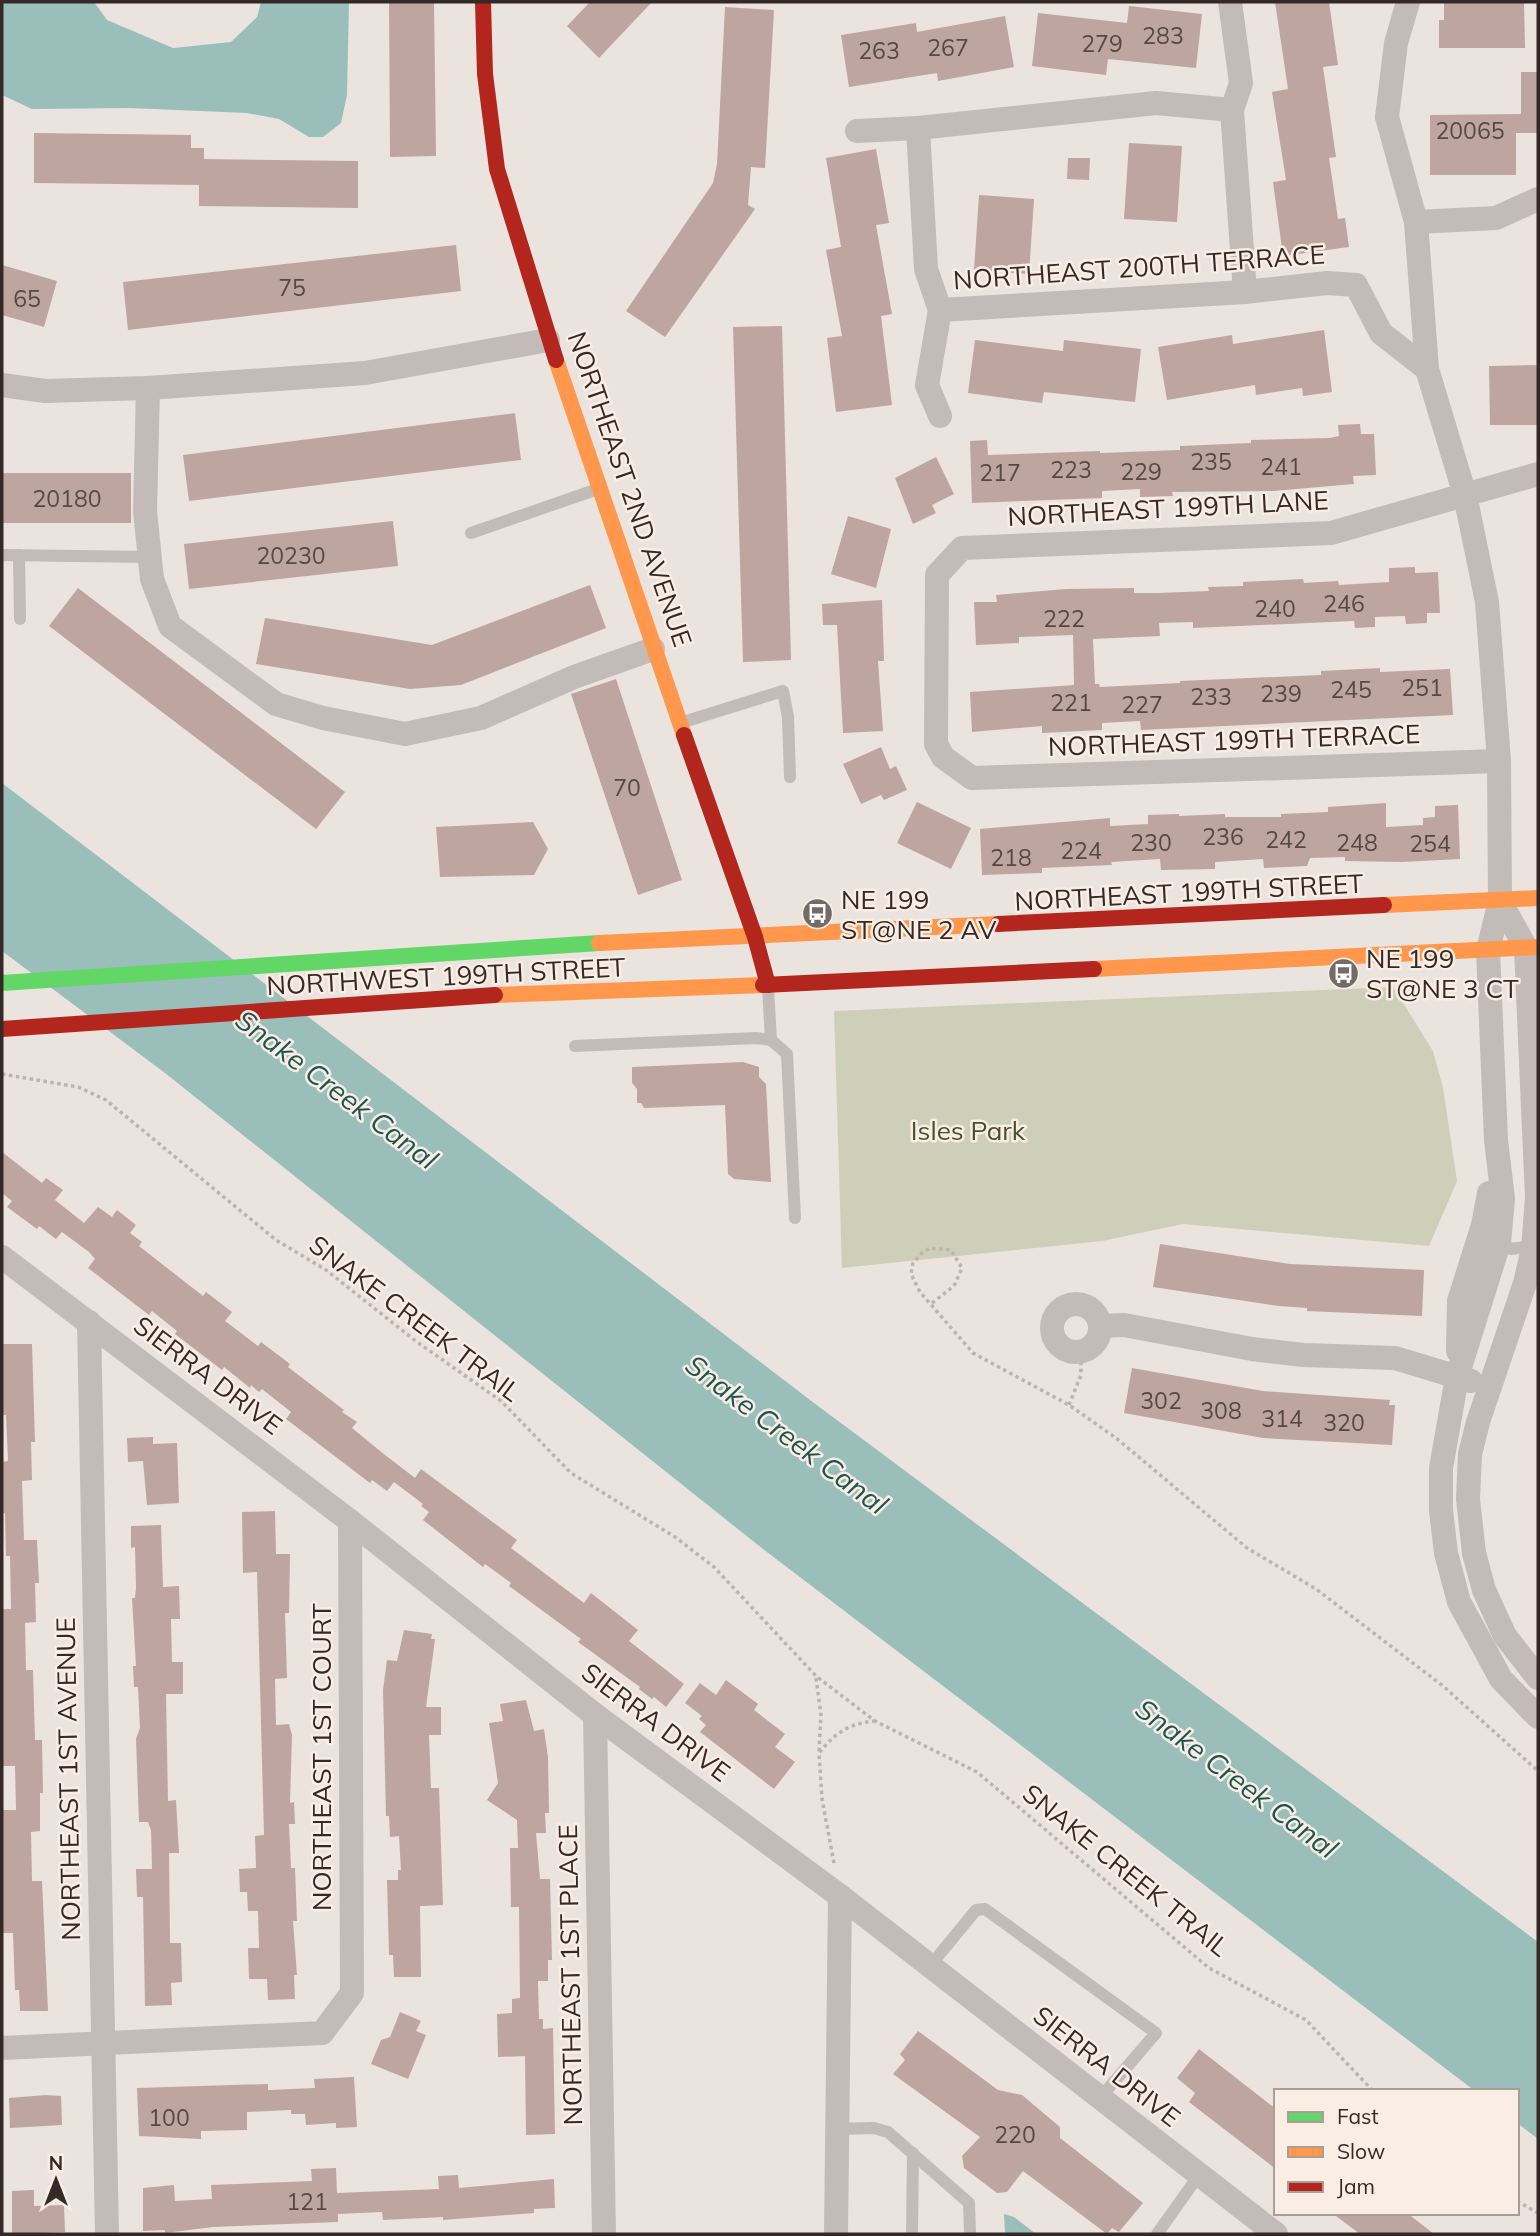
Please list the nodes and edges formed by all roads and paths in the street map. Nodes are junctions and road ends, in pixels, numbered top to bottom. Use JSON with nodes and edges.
{"nodes":[{"id":1,"x":483,"y":2,"type":"edge"},
{"id":2,"x":1230,"y":2,"type":"edge"},
{"id":3,"x":1408,"y":2,"type":"edge"},
{"id":4,"x":1232,"y":110,"type":"junction"},
{"id":5,"x":918,"y":128,"type":"junction"},
{"id":6,"x":857,"y":131,"type":"dead end"},
{"id":7,"x":1538,"y":200,"type":"edge"},
{"id":8,"x":1416,"y":222,"type":"junction"},
{"id":9,"x":1245,"y":292,"type":"junction"},
{"id":10,"x":940,"y":310,"type":"junction"},
{"id":11,"x":548,"y":340,"type":"junction"},
{"id":12,"x":1427,"y":369,"type":"junction"},
{"id":13,"x":2,"y":385,"type":"edge"},
{"id":14,"x":148,"y":387,"type":"junction"},
{"id":15,"x":940,"y":416,"type":"dead end"},
{"id":16,"x":1538,"y":461,"type":"edge"},
{"id":17,"x":1538,"y":474,"type":"edge"},
{"id":18,"x":599,"y":489,"type":"junction"},
{"id":19,"x":1463,"y":489,"type":"junction"},
{"id":20,"x":471,"y":533,"type":"dead end"},
{"id":21,"x":2,"y":555,"type":"edge"},
{"id":22,"x":19,"y":555,"type":"junction"},
{"id":23,"x":150,"y":557,"type":"junction"},
{"id":24,"x":20,"y":619,"type":"dead end"},
{"id":25,"x":653,"y":649,"type":"junction"},
{"id":26,"x":679,"y":723,"type":"junction"},
{"id":27,"x":1499,"y":761,"type":"junction"},
{"id":28,"x":790,"y":777,"type":"dead end"},
{"id":29,"x":972,"y":778,"type":"joint"},
{"id":30,"x":1538,"y":898,"type":"edge"},
{"id":31,"x":1500,"y":901,"type":"junction"},
{"id":32,"x":755,"y":937,"type":"junction"},
{"id":33,"x":1532,"y":947,"type":"edge"},
{"id":34,"x":1488,"y":950,"type":"junction"},
{"id":35,"x":3,"y":983,"type":"edge"},
{"id":36,"x":768,"y":985,"type":"junction"},
{"id":37,"x":2,"y":1029,"type":"edge"},
{"id":38,"x":771,"y":1040,"type":"junction"},
{"id":39,"x":575,"y":1046,"type":"dead end"},
{"id":40,"x":2,"y":1074,"type":"edge"},
{"id":41,"x":1496,"y":1140,"type":"junction"},
{"id":42,"x":795,"y":1218,"type":"dead end"},
{"id":43,"x":1499,"y":1244,"type":"junction"},
{"id":44,"x":1533,"y":1246,"type":"junction"},
{"id":45,"x":2,"y":1256,"type":"edge"},
{"id":46,"x":932,"y":1303,"type":"junction"},
{"id":47,"x":89,"y":1322,"type":"junction"},
{"id":48,"x":1100,"y":1326,"type":"dead end"},
{"id":49,"x":1081,"y":1362,"type":"dead end"},
{"id":50,"x":1457,"y":1377,"type":"junction"},
{"id":51,"x":1491,"y":1387,"type":"junction"},
{"id":52,"x":1069,"y":1405,"type":"junction"},
{"id":53,"x":350,"y":1521,"type":"junction"},
{"id":54,"x":816,"y":1676,"type":"junction"},
{"id":55,"x":1538,"y":1678,"type":"edge"},
{"id":56,"x":595,"y":1715,"type":"junction"},
{"id":57,"x":1538,"y":1717,"type":"edge"},
{"id":58,"x":875,"y":1721,"type":"junction"},
{"id":59,"x":819,"y":1753,"type":"junction"},
{"id":60,"x":1538,"y":1771,"type":"edge"},
{"id":61,"x":840,"y":1896,"type":"junction"},
{"id":62,"x":930,"y":1966,"type":"junction"},
{"id":63,"x":102,"y":2046,"type":"junction"},
{"id":64,"x":2,"y":2049,"type":"edge"},
{"id":65,"x":1371,"y":2089,"type":"edge"},
{"id":66,"x":1100,"y":2098,"type":"junction"},
{"id":67,"x":837,"y":2129,"type":"junction"},
{"id":68,"x":913,"y":2153,"type":"junction"},
{"id":69,"x":1199,"y":2175,"type":"junction"},
{"id":70,"x":1519,"y":2202,"type":"edge"},
{"id":71,"x":1538,"y":2213,"type":"edge"},
{"id":72,"x":107,"y":2234,"type":"edge"},
{"id":73,"x":604,"y":2234,"type":"edge"},
{"id":74,"x":836,"y":2234,"type":"edge"},
{"id":75,"x":912,"y":2234,"type":"edge"},
{"id":76,"x":970,"y":2234,"type":"edge"},
{"id":77,"x":1157,"y":2234,"type":"edge"},
{"id":78,"x":1276,"y":2234,"type":"edge"}],
"edges":[{"from":1,"to":11,"type":"main road","name":"NORTHEAST 2ND AVENUE"},
{"from":2,"to":4,"type":"street"},
{"from":3,"to":8,"type":"street"},
{"from":4,"to":5,"type":"street"},
{"from":4,"to":9,"type":"street"},
{"from":5,"to":6,"type":"street"},
{"from":5,"to":10,"type":"street"},
{"from":7,"to":8,"type":"street"},
{"from":8,"to":12,"type":"street"},
{"from":9,"to":10,"type":"street","name":"NORTHEAST 200TH TERRACE"},
{"from":9,"to":12,"type":"street","name":"NORTHEAST 200TH TERRACE"},
{"from":10,"to":15,"type":"street"},
{"from":11,"to":14,"type":"street"},
{"from":11,"to":18,"type":"main road","name":"NORTHEAST 2ND AVENUE"},
{"from":12,"to":19,"type":"street"},
{"from":13,"to":14,"type":"street"},
{"from":14,"to":23,"type":"street"},
{"from":16,"to":19,"type":"street","name":"NORTHEAST 199TH LANE"},
{"from":17,"to":19,"type":"street","name":"NORTHEAST 199TH LANE"},
{"from":18,"to":20,"type":"lane"},
{"from":18,"to":25,"type":"main road","name":"NORTHEAST 2ND AVENUE"},
{"from":19,"to":27,"type":"street"},
{"from":19,"to":29,"type":"street","name":"NORTHEAST 199TH LANE"},
{"from":21,"to":22,"type":"lane"},
{"from":22,"to":23,"type":"lane"},
{"from":22,"to":24,"type":"lane"},
{"from":23,"to":25,"type":"street"},
{"from":25,"to":26,"type":"main road","name":"NORTHEAST 2ND AVENUE"},
{"from":26,"to":28,"type":"lane"},
{"from":26,"to":32,"type":"main road","name":"NORTHEAST 2ND AVENUE"},
{"from":27,"to":29,"type":"street","name":"NORTHEAST 199TH TERRACE"},
{"from":27,"to":31,"type":"street"},
{"from":30,"to":31,"type":"main road","name":"NORTHEAST 199TH STREET"},
{"from":31,"to":32,"type":"main road","name":"NORTHEAST 199TH STREET"},
{"from":31,"to":33,"type":"street"},
{"from":31,"to":34,"type":"street"},
{"from":32,"to":35,"type":"main road","name":"NORTHWEST 199TH STREET"},
{"from":32,"to":36,"type":"main road","name":"NORTHEAST 2ND AVENUE"},
{"from":33,"to":34,"type":"main road"},
{"from":33,"to":44,"type":"street"},
{"from":34,"to":36,"type":"main road"},
{"from":34,"to":41,"type":"street"},
{"from":36,"to":37,"type":"main road","name":"NORTHWEST 199TH STREET"},
{"from":36,"to":38,"type":"lane"},
{"from":38,"to":39,"type":"lane"},
{"from":38,"to":42,"type":"lane"},
{"from":40,"to":54,"type":"path","name":"SNAKE CREEK TRAIL"},
{"from":41,"to":43,"type":"street"},
{"from":41,"to":50,"type":"street"},
{"from":43,"to":44,"type":"lane"},
{"from":43,"to":50,"type":"street"},
{"from":44,"to":51,"type":"street"},
{"from":45,"to":47,"type":"street","name":"SIERRA DRIVE"},
{"from":46,"to":46,"type":"path"},
{"from":46,"to":52,"type":"path"},
{"from":47,"to":53,"type":"street","name":"SIERRA DRIVE"},
{"from":47,"to":63,"type":"street","name":"NORTHEAST 1ST AVENUE"},
{"from":48,"to":50,"type":"street"},
{"from":49,"to":52,"type":"path"},
{"from":50,"to":51,"type":"street"},
{"from":50,"to":57,"type":"street"},
{"from":51,"to":55,"type":"street"},
{"from":52,"to":60,"type":"path"},
{"from":53,"to":56,"type":"street","name":"SIERRA DRIVE"},
{"from":53,"to":63,"type":"street","name":"NORTHEAST 1ST COURT"},
{"from":54,"to":58,"type":"path","name":"SNAKE CREEK TRAIL"},
{"from":54,"to":59,"type":"path"},
{"from":56,"to":61,"type":"street","name":"SIERRA DRIVE"},
{"from":56,"to":73,"type":"street","name":"NORTHEAST 1ST PLACE"},
{"from":58,"to":59,"type":"path"},
{"from":58,"to":65,"type":"path","name":"SNAKE CREEK TRAIL"},
{"from":59,"to":61,"type":"path"},
{"from":61,"to":62,"type":"street","name":"SIERRA DRIVE"},
{"from":61,"to":67,"type":"street"},
{"from":62,"to":66,"type":"street","name":"SIERRA DRIVE"},
{"from":62,"to":66,"type":"lane"},
{"from":63,"to":64,"type":"street"},
{"from":63,"to":72,"type":"street","name":"NORTHEAST 1ST AVENUE"},
{"from":66,"to":69,"type":"street","name":"SIERRA DRIVE"},
{"from":67,"to":68,"type":"lane"},
{"from":67,"to":74,"type":"street"},
{"from":68,"to":75,"type":"lane"},
{"from":68,"to":76,"type":"lane"},
{"from":69,"to":77,"type":"lane"},
{"from":69,"to":78,"type":"street","name":"SIERRA DRIVE"},
{"from":70,"to":71,"type":"path"}]}
